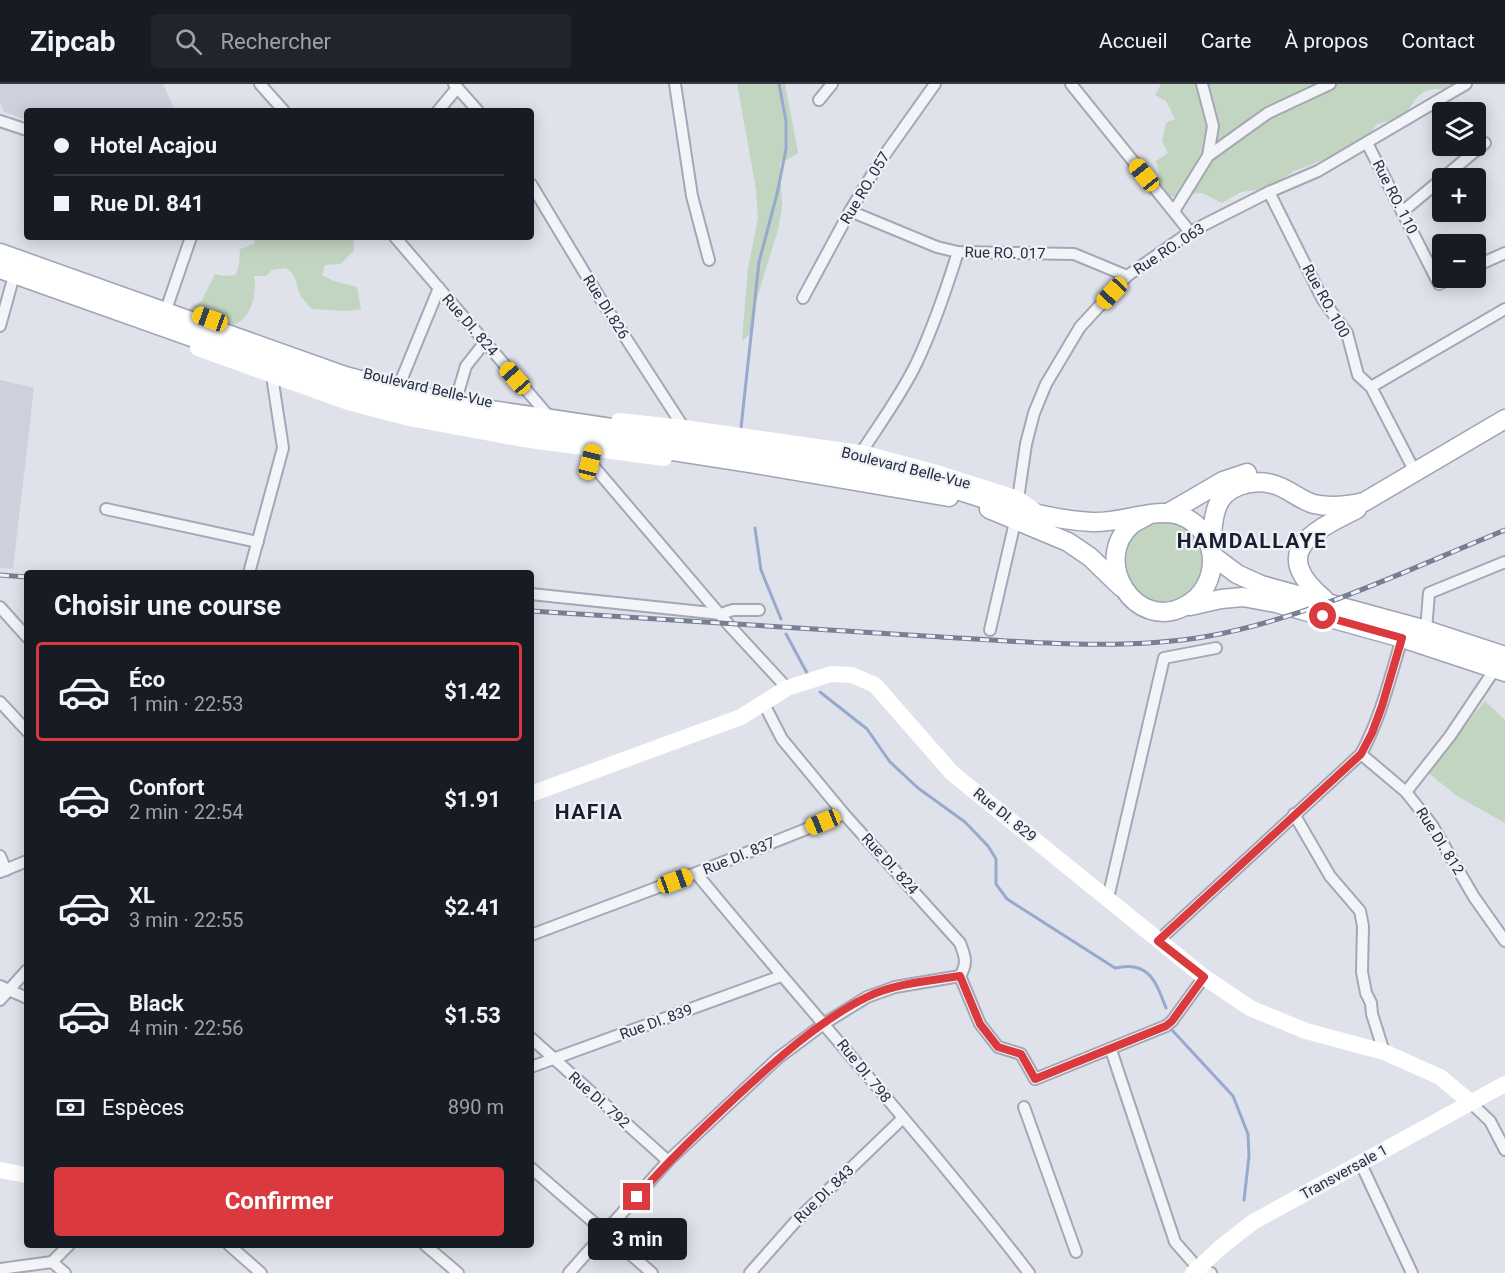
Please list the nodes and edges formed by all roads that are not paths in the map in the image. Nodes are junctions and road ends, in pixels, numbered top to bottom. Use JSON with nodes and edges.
{"nodes":[{"id":1,"x":260,"y":84,"type":"edge"},
{"id":2,"x":675,"y":84,"type":"edge"},
{"id":3,"x":832,"y":84,"type":"edge"},
{"id":4,"x":935,"y":84,"type":"edge"},
{"id":5,"x":1071,"y":84,"type":"edge"},
{"id":6,"x":1202,"y":84,"type":"edge"},
{"id":7,"x":1330,"y":84,"type":"edge"},
{"id":8,"x":1466,"y":84,"type":"edge"},
{"id":9,"x":456,"y":86,"type":"edge"},
{"id":10,"x":819,"y":100,"type":"dead end"},
{"id":11,"x":281,"y":108,"type":"edge"},
{"id":12,"x":440,"y":108,"type":"edge"},
{"id":13,"x":475,"y":108,"type":"edge"},
{"id":14,"x":0,"y":121,"type":"edge"},
{"id":15,"x":24,"y":129,"type":"edge"},
{"id":16,"x":1367,"y":143,"type":"junction"},
{"id":17,"x":1208,"y":156,"type":"junction"},
{"id":18,"x":1470,"y":156,"type":"edge"},
{"id":19,"x":534,"y":189,"type":"edge"},
{"id":20,"x":1269,"y":192,"type":"junction"},
{"id":21,"x":850,"y":211,"type":"junction"},
{"id":22,"x":1174,"y":212,"type":"junction"},
{"id":23,"x":1402,"y":213,"type":"junction"},
{"id":24,"x":1190,"y":232,"type":"junction"},
{"id":25,"x":190,"y":240,"type":"edge"},
{"id":26,"x":398,"y":240,"type":"edge"},
{"id":27,"x":0,"y":245,"type":"edge"},
{"id":28,"x":958,"y":252,"type":"junction"},
{"id":29,"x":0,"y":253,"type":"edge"},
{"id":30,"x":1505,"y":253,"type":"edge"},
{"id":31,"x":709,"y":260,"type":"dead end"},
{"id":32,"x":1486,"y":262,"type":"edge"},
{"id":33,"x":1432,"y":271,"type":"edge"},
{"id":34,"x":4,"y":274,"type":"edge"},
{"id":35,"x":1127,"y":276,"type":"junction"},
{"id":36,"x":439,"y":288,"type":"junction"},
{"id":37,"x":803,"y":297,"type":"dead end"},
{"id":38,"x":168,"y":304,"type":"junction"},
{"id":39,"x":1505,"y":309,"type":"edge"},
{"id":40,"x":0,"y":326,"type":"edge"},
{"id":41,"x":485,"y":342,"type":"junction"},
{"id":42,"x":272,"y":376,"type":"junction"},
{"id":43,"x":400,"y":383,"type":"junction"},
{"id":44,"x":1371,"y":387,"type":"junction"},
{"id":45,"x":457,"y":396,"type":"junction"},
{"id":46,"x":546,"y":413,"type":"junction"},
{"id":47,"x":1505,"y":419,"type":"edge"},
{"id":48,"x":684,"y":428,"type":"junction"},
{"id":49,"x":593,"y":449,"type":"junction"},
{"id":50,"x":861,"y":453,"type":"junction"},
{"id":51,"x":1415,"y":472,"type":"junction"},
{"id":52,"x":1392,"y":485,"type":"junction"},
{"id":53,"x":1018,"y":499,"type":"junction"},
{"id":54,"x":969,"y":500,"type":"junction"},
{"id":55,"x":106,"y":509,"type":"dead end"},
{"id":56,"x":1168,"y":513,"type":"junction"},
{"id":57,"x":1148,"y":515,"type":"junction"},
{"id":58,"x":1042,"y":516,"type":"junction"},
{"id":59,"x":1015,"y":522,"type":"junction"},
{"id":60,"x":258,"y":542,"type":"junction"},
{"id":61,"x":1212,"y":552,"type":"junction"},
{"id":62,"x":1505,"y":562,"type":"edge"},
{"id":63,"x":250,"y":570,"type":"edge"},
{"id":64,"x":1124,"y":590,"type":"junction"},
{"id":65,"x":534,"y":594,"type":"edge"},
{"id":66,"x":1327,"y":602,"type":"junction"},
{"id":67,"x":0,"y":607,"type":"edge"},
{"id":68,"x":1182,"y":608,"type":"junction"},
{"id":69,"x":759,"y":610,"type":"dead end"},
{"id":70,"x":721,"y":614,"type":"junction"},
{"id":71,"x":990,"y":630,"type":"dead end"},
{"id":72,"x":1426,"y":630,"type":"junction"},
{"id":73,"x":24,"y":634,"type":"edge"},
{"id":74,"x":1402,"y":638,"type":"junction"},
{"id":75,"x":1216,"y":648,"type":"dead end"},
{"id":76,"x":1502,"y":666,"type":"edge"},
{"id":77,"x":787,"y":688,"type":"junction"},
{"id":78,"x":0,"y":702,"type":"edge"},
{"id":79,"x":765,"y":704,"type":"junction"},
{"id":80,"x":24,"y":728,"type":"edge"},
{"id":81,"x":1361,"y":754,"type":"junction"},
{"id":82,"x":1406,"y":792,"type":"junction"},
{"id":83,"x":534,"y":793,"type":"edge"},
{"id":84,"x":844,"y":814,"type":"junction"},
{"id":85,"x":1294,"y":814,"type":"junction"},
{"id":86,"x":0,"y":856,"type":"edge"},
{"id":87,"x":24,"y":862,"type":"edge"},
{"id":88,"x":3,"y":871,"type":"edge"},
{"id":89,"x":696,"y":873,"type":"junction"},
{"id":90,"x":1108,"y":898,"type":"junction"},
{"id":91,"x":534,"y":934,"type":"edge"},
{"id":92,"x":1158,"y":941,"type":"junction"},
{"id":93,"x":1505,"y":941,"type":"edge"},
{"id":94,"x":24,"y":972,"type":"edge"},
{"id":95,"x":963,"y":972,"type":"junction"},
{"id":96,"x":781,"y":976,"type":"junction"},
{"id":97,"x":1204,"y":977,"type":"junction"},
{"id":98,"x":4,"y":988,"type":"edge"},
{"id":99,"x":24,"y":998,"type":"edge"},
{"id":100,"x":0,"y":1000,"type":"edge"},
{"id":101,"x":825,"y":1023,"type":"junction"},
{"id":102,"x":534,"y":1041,"type":"edge"},
{"id":103,"x":1111,"y":1050,"type":"junction"},
{"id":104,"x":1384,"y":1052,"type":"junction"},
{"id":105,"x":554,"y":1059,"type":"junction"},
{"id":106,"x":534,"y":1066,"type":"edge"},
{"id":107,"x":1505,"y":1084,"type":"edge"},
{"id":108,"x":1470,"y":1102,"type":"junction"},
{"id":109,"x":1024,"y":1107,"type":"dead end"},
{"id":110,"x":903,"y":1118,"type":"junction"},
{"id":111,"x":1505,"y":1150,"type":"edge"},
{"id":112,"x":668,"y":1161,"type":"junction"},
{"id":113,"x":1361,"y":1164,"type":"junction"},
{"id":114,"x":0,"y":1170,"type":"edge"},
{"id":115,"x":534,"y":1171,"type":"edge"},
{"id":116,"x":24,"y":1174,"type":"edge"},
{"id":117,"x":607,"y":1233,"type":"junction"},
{"id":118,"x":66,"y":1248,"type":"edge"},
{"id":119,"x":232,"y":1248,"type":"edge"},
{"id":120,"x":429,"y":1248,"type":"edge"},
{"id":121,"x":1076,"y":1252,"type":"dead end"},
{"id":122,"x":52,"y":1262,"type":"junction"},
{"id":123,"x":0,"y":1269,"type":"edge"},
{"id":124,"x":1200,"y":1271,"type":"edge"},
{"id":125,"x":64,"y":1273,"type":"edge"},
{"id":126,"x":261,"y":1273,"type":"edge"},
{"id":127,"x":458,"y":1273,"type":"edge"},
{"id":128,"x":569,"y":1273,"type":"edge"},
{"id":129,"x":652,"y":1273,"type":"edge"},
{"id":130,"x":750,"y":1273,"type":"edge"},
{"id":131,"x":1029,"y":1273,"type":"edge"},
{"id":132,"x":1412,"y":1273,"type":"edge"}],
"edges":[{"from":1,"to":11,"type":"street"},
{"from":2,"to":31,"type":"street"},
{"from":3,"to":10,"type":"street"},
{"from":4,"to":21,"type":"street","name":"Rue RO. 057"},
{"from":5,"to":22,"type":"street"},
{"from":6,"to":17,"type":"street"},
{"from":7,"to":17,"type":"street"},
{"from":8,"to":16,"type":"street","name":"Rue RO. 063"},
{"from":9,"to":12,"type":"street"},
{"from":9,"to":13,"type":"street"},
{"from":14,"to":15,"type":"street"},
{"from":16,"to":20,"type":"street","name":"Rue RO. 063"},
{"from":16,"to":23,"type":"street","name":"Rue RO. 110"},
{"from":17,"to":22,"type":"street"},
{"from":18,"to":23,"type":"street"},
{"from":19,"to":48,"type":"street","name":"Rue DI.826"},
{"from":20,"to":24,"type":"street","name":"Rue RO. 063"},
{"from":20,"to":44,"type":"street","name":"Rue RO. 100"},
{"from":21,"to":28,"type":"street","name":"Rue RO. 017"},
{"from":21,"to":37,"type":"street","name":"Rue RO. 057"},
{"from":22,"to":24,"type":"street"},
{"from":23,"to":33,"type":"street","name":"Rue RO. 110"},
{"from":24,"to":35,"type":"street","name":"Rue RO. 063"},
{"from":25,"to":38,"type":"street"},
{"from":26,"to":36,"type":"street","name":"Rue DI. 824"},
{"from":27,"to":38,"type":"street","name":"Boulevard Belle-Vue"},
{"from":28,"to":35,"type":"street","name":"Rue RO. 017"},
{"from":28,"to":50,"type":"street"},
{"from":29,"to":58,"type":"main road","name":"Boulevard Belle-Vue"},
{"from":30,"to":32,"type":"street"},
{"from":34,"to":40,"type":"street"},
{"from":34,"to":42,"type":"street","name":"Boulevard Belle-Vue"},
{"from":34,"to":54,"type":"main road","name":"Boulevard Belle-Vue"},
{"from":35,"to":53,"type":"street","name":"Rue RO. 063"},
{"from":36,"to":41,"type":"street","name":"Rue DI. 824"},
{"from":36,"to":43,"type":"street"},
{"from":38,"to":43,"type":"street","name":"Boulevard Belle-Vue"},
{"from":39,"to":44,"type":"street"},
{"from":41,"to":45,"type":"street"},
{"from":41,"to":46,"type":"street","name":"Rue DI. 824"},
{"from":42,"to":49,"type":"street","name":"Boulevard Belle-Vue"},
{"from":42,"to":60,"type":"street"},
{"from":43,"to":45,"type":"street","name":"Boulevard Belle-Vue"},
{"from":44,"to":51,"type":"street","name":"Rue RO. 100"},
{"from":45,"to":46,"type":"street","name":"Boulevard Belle-Vue"},
{"from":46,"to":48,"type":"street","name":"Boulevard Belle-Vue"},
{"from":47,"to":51,"type":"main road"},
{"from":48,"to":50,"type":"street","name":"Boulevard Belle-Vue"},
{"from":49,"to":54,"type":"street","name":"Boulevard Belle-Vue"},
{"from":49,"to":70,"type":"street"},
{"from":50,"to":53,"type":"street","name":"Boulevard Belle-Vue"},
{"from":51,"to":52,"type":"main road"},
{"from":52,"to":56,"type":"main road"},
{"from":52,"to":61,"type":"main road"},
{"from":52,"to":66,"type":"main road"},
{"from":53,"to":58,"type":"street","name":"Boulevard Belle-Vue"},
{"from":54,"to":59,"type":"main road","name":"Boulevard Belle-Vue"},
{"from":55,"to":60,"type":"street"},
{"from":56,"to":57,"type":"main road"},
{"from":56,"to":61,"type":"main road"},
{"from":57,"to":58,"type":"main road","name":"Boulevard Belle-Vue"},
{"from":57,"to":64,"type":"main road"},
{"from":59,"to":64,"type":"main road","name":"Boulevard Belle-Vue"},
{"from":59,"to":71,"type":"street"},
{"from":60,"to":63,"type":"street"},
{"from":61,"to":66,"type":"main road"},
{"from":61,"to":68,"type":"main road"},
{"from":62,"to":72,"type":"street"},
{"from":64,"to":68,"type":"main road"},
{"from":65,"to":70,"type":"street"},
{"from":66,"to":72,"type":"main road"},
{"from":67,"to":73,"type":"street"},
{"from":68,"to":74,"type":"main road"},
{"from":69,"to":70,"type":"street"},
{"from":70,"to":77,"type":"street"},
{"from":72,"to":76,"type":"main road"},
{"from":74,"to":76,"type":"main road"},
{"from":74,"to":81,"type":"street"},
{"from":75,"to":90,"type":"street"},
{"from":76,"to":82,"type":"street"},
{"from":77,"to":79,"type":"street","name":"Rue DI. 829"},
{"from":77,"to":90,"type":"street","name":"Rue DI. 829"},
{"from":78,"to":80,"type":"street"},
{"from":79,"to":83,"type":"street","name":"Rue DI. 829"},
{"from":79,"to":84,"type":"street","name":"Rue DI. 824"},
{"from":81,"to":82,"type":"street","name":"Rue DI. 812"},
{"from":81,"to":85,"type":"street"},
{"from":82,"to":93,"type":"street","name":"Rue DI. 812"},
{"from":84,"to":89,"type":"street","name":"Rue DI. 837"},
{"from":84,"to":95,"type":"street","name":"Rue DI. 824"},
{"from":85,"to":92,"type":"street"},
{"from":85,"to":104,"type":"street"},
{"from":86,"to":88,"type":"street"},
{"from":87,"to":88,"type":"street"},
{"from":89,"to":91,"type":"street","name":"Rue DI. 837"},
{"from":89,"to":96,"type":"street","name":"Rue DI. 798"},
{"from":90,"to":92,"type":"street","name":"Rue DI. 829"},
{"from":92,"to":97,"type":"street","name":"Rue DI. 829"},
{"from":94,"to":98,"type":"street"},
{"from":95,"to":101,"type":"street"},
{"from":95,"to":103,"type":"street","name":"Rue DI. 824"},
{"from":96,"to":101,"type":"street","name":"Rue DI. 798"},
{"from":96,"to":105,"type":"street","name":"Rue DI. 839"},
{"from":97,"to":103,"type":"street"},
{"from":97,"to":104,"type":"street","name":"Rue DI. 829"},
{"from":98,"to":99,"type":"street"},
{"from":98,"to":100,"type":"street"},
{"from":101,"to":110,"type":"street","name":"Rue DI. 798"},
{"from":101,"to":112,"type":"street"},
{"from":102,"to":105,"type":"street","name":"Rue DI. 792"},
{"from":103,"to":124,"type":"street"},
{"from":104,"to":108,"type":"street","name":"Rue DI. 829"},
{"from":105,"to":106,"type":"street","name":"Rue DI. 839"},
{"from":105,"to":112,"type":"street","name":"Rue DI. 792"},
{"from":107,"to":108,"type":"street","name":"Transversale 1"},
{"from":108,"to":111,"type":"street"},
{"from":108,"to":113,"type":"street","name":"Transversale 1"},
{"from":109,"to":121,"type":"street"},
{"from":110,"to":130,"type":"street","name":"Rue DI. 843"},
{"from":110,"to":131,"type":"street","name":"Rue DI. 798"},
{"from":112,"to":117,"type":"street"},
{"from":113,"to":124,"type":"street","name":"Transversale 1"},
{"from":113,"to":132,"type":"street"},
{"from":114,"to":116,"type":"street"},
{"from":115,"to":117,"type":"street"},
{"from":117,"to":128,"type":"street"},
{"from":117,"to":129,"type":"street"},
{"from":118,"to":122,"type":"street"},
{"from":119,"to":126,"type":"street"},
{"from":120,"to":127,"type":"street"},
{"from":122,"to":123,"type":"street"},
{"from":122,"to":125,"type":"street"}]}
